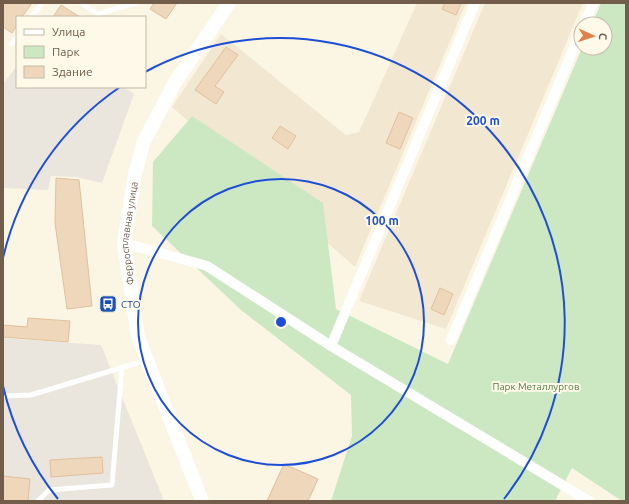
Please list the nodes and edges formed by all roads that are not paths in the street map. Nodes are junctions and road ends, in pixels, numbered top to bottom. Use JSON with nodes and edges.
{"nodes":[{"id":1,"x":42,"y":3,"type":"edge"},
{"id":2,"x":81,"y":3,"type":"edge"},
{"id":3,"x":136,"y":3,"type":"edge"},
{"id":4,"x":229,"y":3,"type":"edge"},
{"id":5,"x":475,"y":3,"type":"edge"},
{"id":6,"x":593,"y":3,"type":"edge"},
{"id":7,"x":33,"y":16,"type":"edge"},
{"id":8,"x":587,"y":16,"type":"edge"},
{"id":9,"x":16,"y":38,"type":"edge"},
{"id":10,"x":12,"y":44,"type":"dead end"},
{"id":11,"x":573,"y":50,"type":"edge"},
{"id":12,"x":124,"y":243,"type":"junction"},
{"id":13,"x":451,"y":340,"type":"dead end"},
{"id":14,"x":331,"y":346,"type":"junction"},
{"id":15,"x":147,"y":360,"type":"junction"},
{"id":16,"x":122,"y":367,"type":"junction"},
{"id":17,"x":3,"y":396,"type":"edge"},
{"id":18,"x":38,"y":501,"type":"edge"},
{"id":19,"x":202,"y":501,"type":"edge"},
{"id":20,"x":589,"y":501,"type":"edge"}],
"edges":[{"from":1,"to":7,"type":"lane"},
{"from":2,"to":3,"type":"lane"},
{"from":4,"to":12,"type":"main road","name":"Ферросплавная улица"},
{"from":5,"to":14,"type":"street"},
{"from":6,"to":8,"type":"street"},
{"from":9,"to":10,"type":"lane"},
{"from":11,"to":13,"type":"street"},
{"from":12,"to":14,"type":"street"},
{"from":12,"to":15,"type":"main road","name":"Ферросплавная улица"},
{"from":14,"to":20,"type":"street"},
{"from":15,"to":16,"type":"lane"},
{"from":15,"to":19,"type":"main road","name":"Ферросплавная улица"},
{"from":16,"to":17,"type":"lane"},
{"from":16,"to":18,"type":"lane"}]}
